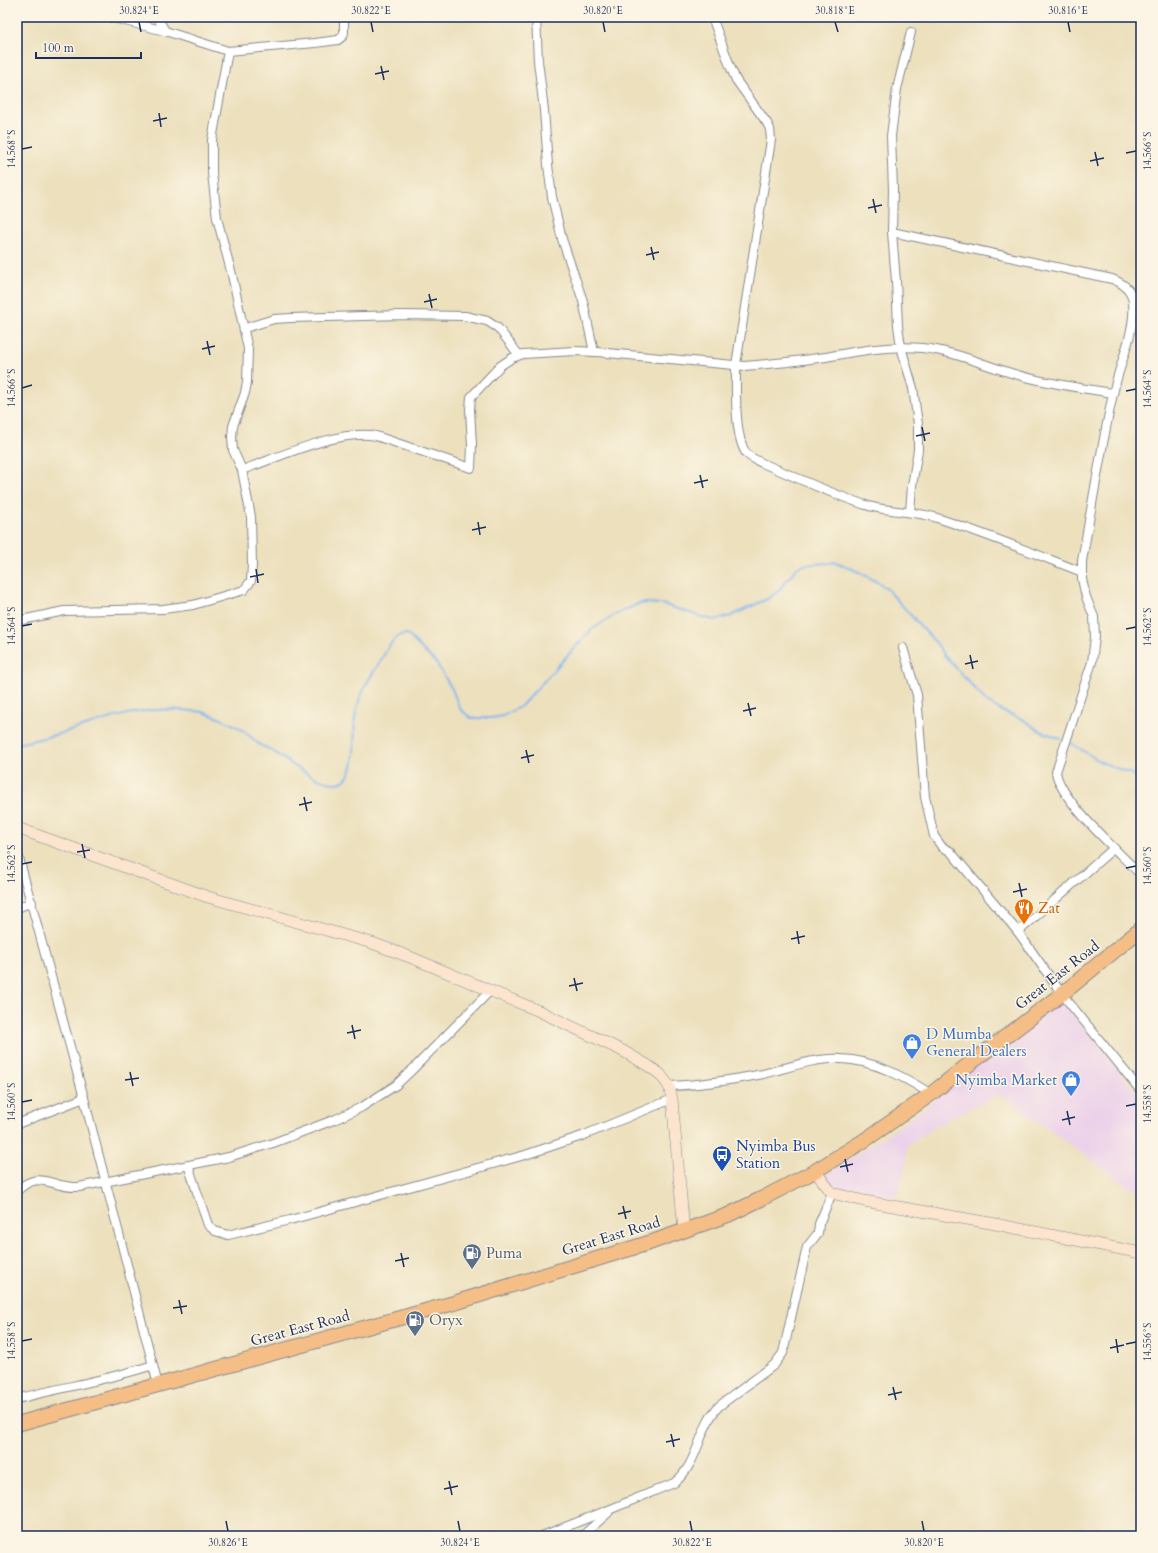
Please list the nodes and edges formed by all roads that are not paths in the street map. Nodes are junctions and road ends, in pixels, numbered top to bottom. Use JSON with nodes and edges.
{"nodes":[{"id":1,"x":108,"y":17,"type":"edge"},
{"id":2,"x":157,"y":17,"type":"edge"},
{"id":3,"x":344,"y":17,"type":"edge"},
{"id":4,"x":536,"y":17,"type":"edge"},
{"id":5,"x":712,"y":17,"type":"edge"},
{"id":6,"x":164,"y":31,"type":"junction"},
{"id":7,"x":910,"y":32,"type":"dead end"},
{"id":8,"x":228,"y":51,"type":"junction"},
{"id":9,"x":892,"y":232,"type":"junction"},
{"id":10,"x":245,"y":328,"type":"junction"},
{"id":11,"x":901,"y":347,"type":"junction"},
{"id":12,"x":594,"y":352,"type":"junction"},
{"id":13,"x":518,"y":355,"type":"junction"},
{"id":14,"x":736,"y":365,"type":"junction"},
{"id":15,"x":1113,"y":393,"type":"junction"},
{"id":16,"x":242,"y":470,"type":"junction"},
{"id":17,"x":910,"y":512,"type":"junction"},
{"id":18,"x":1082,"y":572,"type":"junction"},
{"id":19,"x":17,"y":621,"type":"edge"},
{"id":20,"x":903,"y":648,"type":"dead end"},
{"id":21,"x":17,"y":828,"type":"edge"},
{"id":22,"x":1114,"y":848,"type":"junction"},
{"id":23,"x":17,"y":851,"type":"edge"},
{"id":24,"x":1141,"y":875,"type":"edge"},
{"id":25,"x":32,"y":902,"type":"junction"},
{"id":26,"x":17,"y":908,"type":"edge"},
{"id":27,"x":1141,"y":929,"type":"edge"},
{"id":28,"x":1018,"y":932,"type":"junction"},
{"id":29,"x":491,"y":990,"type":"junction"},
{"id":30,"x":1062,"y":994,"type":"junction"},
{"id":31,"x":669,"y":1086,"type":"junction"},
{"id":32,"x":1141,"y":1091,"type":"edge"},
{"id":33,"x":932,"y":1094,"type":"junction"},
{"id":34,"x":84,"y":1098,"type":"junction"},
{"id":35,"x":672,"y":1099,"type":"junction"},
{"id":36,"x":17,"y":1124,"type":"edge"},
{"id":37,"x":188,"y":1165,"type":"junction"},
{"id":38,"x":815,"y":1171,"type":"junction"},
{"id":39,"x":106,"y":1182,"type":"junction"},
{"id":40,"x":17,"y":1191,"type":"edge"},
{"id":41,"x":832,"y":1193,"type":"junction"},
{"id":42,"x":684,"y":1231,"type":"junction"},
{"id":43,"x":1141,"y":1253,"type":"edge"},
{"id":44,"x":153,"y":1365,"type":"junction"},
{"id":45,"x":158,"y":1385,"type":"junction"},
{"id":46,"x":17,"y":1399,"type":"edge"},
{"id":47,"x":17,"y":1424,"type":"edge"},
{"id":48,"x":611,"y":1509,"type":"junction"},
{"id":49,"x":542,"y":1536,"type":"edge"},
{"id":50,"x":582,"y":1536,"type":"edge"}],
"edges":[{"from":1,"to":6,"type":"street"},
{"from":2,"to":6,"type":"street"},
{"from":3,"to":8,"type":"street"},
{"from":4,"to":12,"type":"street"},
{"from":5,"to":14,"type":"street"},
{"from":6,"to":8,"type":"street"},
{"from":7,"to":9,"type":"street"},
{"from":8,"to":10,"type":"street"},
{"from":9,"to":11,"type":"street"},
{"from":9,"to":15,"type":"street"},
{"from":10,"to":13,"type":"street"},
{"from":10,"to":16,"type":"street"},
{"from":11,"to":14,"type":"street"},
{"from":11,"to":15,"type":"street"},
{"from":11,"to":17,"type":"street"},
{"from":12,"to":13,"type":"street"},
{"from":12,"to":14,"type":"street"},
{"from":13,"to":16,"type":"street"},
{"from":14,"to":17,"type":"street"},
{"from":15,"to":18,"type":"street"},
{"from":16,"to":19,"type":"street"},
{"from":17,"to":18,"type":"street"},
{"from":18,"to":22,"type":"street"},
{"from":20,"to":28,"type":"street"},
{"from":21,"to":29,"type":"street"},
{"from":22,"to":24,"type":"street"},
{"from":22,"to":28,"type":"street"},
{"from":23,"to":25,"type":"street"},
{"from":25,"to":26,"type":"street"},
{"from":25,"to":34,"type":"street"},
{"from":27,"to":30,"type":"highway","name":"Great East Road"},
{"from":28,"to":30,"type":"street"},
{"from":29,"to":31,"type":"street"},
{"from":29,"to":37,"type":"street"},
{"from":30,"to":32,"type":"street"},
{"from":30,"to":33,"type":"highway","name":"Great East Road"},
{"from":31,"to":33,"type":"street"},
{"from":31,"to":35,"type":"street"},
{"from":33,"to":38,"type":"highway","name":"Great East Road"},
{"from":34,"to":36,"type":"street"},
{"from":34,"to":39,"type":"street"},
{"from":35,"to":37,"type":"street"},
{"from":35,"to":42,"type":"street"},
{"from":37,"to":39,"type":"street"},
{"from":38,"to":41,"type":"street"},
{"from":38,"to":42,"type":"highway","name":"Great East Road"},
{"from":39,"to":40,"type":"street"},
{"from":39,"to":44,"type":"street"},
{"from":41,"to":43,"type":"street"},
{"from":41,"to":48,"type":"street"},
{"from":42,"to":45,"type":"highway","name":"Great East Road"},
{"from":44,"to":45,"type":"street"},
{"from":44,"to":46,"type":"street"},
{"from":45,"to":47,"type":"highway","name":"Great East Road"},
{"from":48,"to":49,"type":"street"},
{"from":48,"to":50,"type":"street"}]}
